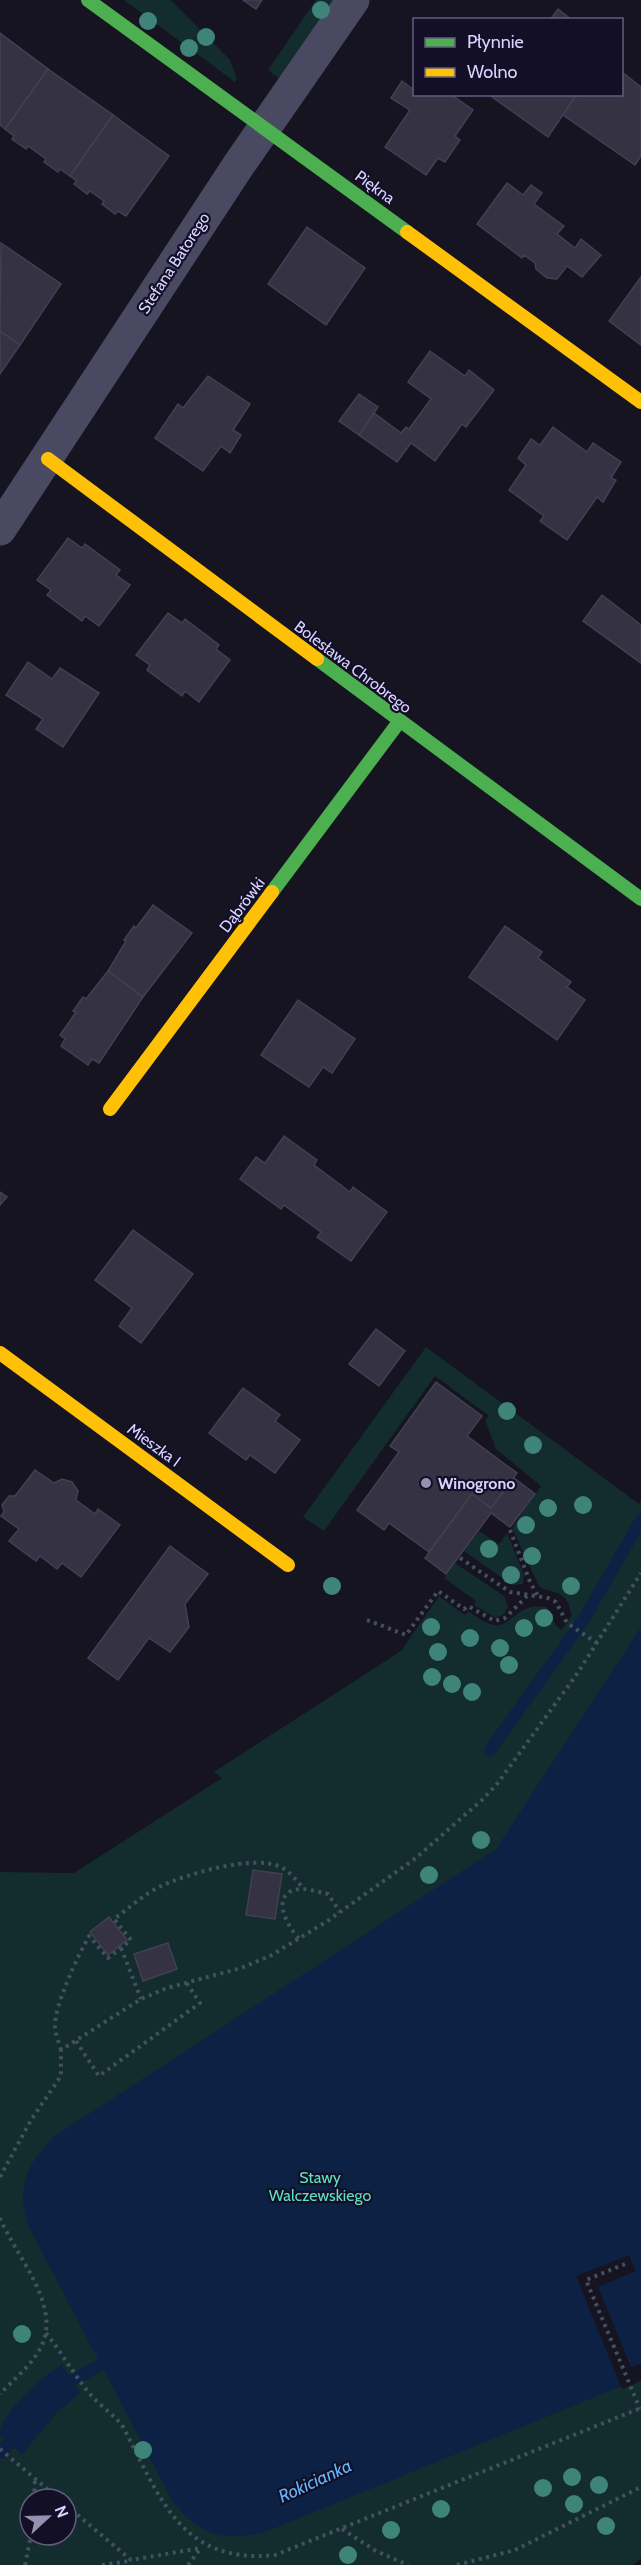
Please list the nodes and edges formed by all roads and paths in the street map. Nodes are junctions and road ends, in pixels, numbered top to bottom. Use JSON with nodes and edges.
{"nodes":[{"id":1,"x":88,"y":0,"type":"edge"},
{"id":2,"x":353,"y":0,"type":"edge"},
{"id":3,"x":264,"y":127,"type":"junction"},
{"id":4,"x":641,"y":402,"type":"edge"},
{"id":5,"x":48,"y":459,"type":"junction"},
{"id":6,"x":0,"y":529,"type":"edge"},
{"id":7,"x":399,"y":722,"type":"junction"},
{"id":8,"x":641,"y":899,"type":"edge"},
{"id":9,"x":110,"y":1109,"type":"dead end"},
{"id":10,"x":0,"y":1353,"type":"edge"},
{"id":11,"x":510,"y":1530,"type":"dead end"},
{"id":12,"x":460,"y":1558,"type":"dead end"},
{"id":13,"x":288,"y":1565,"type":"dead end"},
{"id":14,"x":641,"y":1573,"type":"edge"},
{"id":15,"x":527,"y":1596,"type":"junction"},
{"id":16,"x":539,"y":1597,"type":"junction"},
{"id":17,"x":367,"y":1620,"type":"dead end"},
{"id":18,"x":597,"y":1643,"type":"junction"},
{"id":19,"x":304,"y":1889,"type":"junction"},
{"id":20,"x":340,"y":1912,"type":"junction"},
{"id":21,"x":299,"y":1938,"type":"junction"},
{"id":22,"x":121,"y":1948,"type":"junction"},
{"id":23,"x":186,"y":1982,"type":"junction"},
{"id":24,"x":141,"y":1999,"type":"junction"},
{"id":25,"x":76,"y":2041,"type":"junction"},
{"id":26,"x":61,"y":2050,"type":"junction"},
{"id":27,"x":0,"y":2177,"type":"edge"},
{"id":28,"x":0,"y":2218,"type":"edge"},
{"id":29,"x":625,"y":2264,"type":"dead end"},
{"id":30,"x":46,"y":2333,"type":"junction"},
{"id":31,"x":0,"y":2394,"type":"edge"},
{"id":32,"x":640,"y":2409,"type":"edge"},
{"id":33,"x":0,"y":2449,"type":"edge"},
{"id":34,"x":35,"y":2479,"type":"junction"},
{"id":35,"x":35,"y":2487,"type":"edge"},
{"id":36,"x":44,"y":2487,"type":"edge"},
{"id":37,"x":641,"y":2487,"type":"edge"},
{"id":38,"x":78,"y":2515,"type":"edge"},
{"id":39,"x":342,"y":2529,"type":"junction"},
{"id":40,"x":29,"y":2547,"type":"edge"},
{"id":41,"x":201,"y":2548,"type":"junction"},
{"id":42,"x":491,"y":2558,"type":"junction"},
{"id":43,"x":131,"y":2560,"type":"junction"},
{"id":44,"x":25,"y":2565,"type":"edge"},
{"id":45,"x":102,"y":2565,"type":"edge"},
{"id":46,"x":188,"y":2565,"type":"edge"},
{"id":47,"x":408,"y":2565,"type":"edge"},
{"id":48,"x":457,"y":2565,"type":"edge"},
{"id":49,"x":486,"y":2565,"type":"edge"}],
"edges":[{"from":1,"to":3,"type":"street","name":"Piękna"},
{"from":2,"to":3,"type":"street","name":"Stefana Batorego"},
{"from":3,"to":4,"type":"street","name":"Piękna"},
{"from":3,"to":5,"type":"street","name":"Stefana Batorego"},
{"from":5,"to":6,"type":"street","name":"Stefana Batorego"},
{"from":5,"to":7,"type":"street","name":"Bolesława Chrobrego"},
{"from":7,"to":8,"type":"street","name":"Bolesława Chrobrego"},
{"from":7,"to":9,"type":"street","name":"Dąbrówki"},
{"from":10,"to":13,"type":"street","name":"Mieszka I"},
{"from":11,"to":16,"type":"path"},
{"from":12,"to":15,"type":"path"},
{"from":14,"to":18,"type":"path"},
{"from":15,"to":16,"type":"path"},
{"from":15,"to":17,"type":"path"},
{"from":16,"to":18,"type":"path"},
{"from":18,"to":20,"type":"path"},
{"from":19,"to":20,"type":"path"},
{"from":19,"to":21,"type":"path"},
{"from":19,"to":22,"type":"path"},
{"from":20,"to":21,"type":"path"},
{"from":21,"to":23,"type":"path"},
{"from":22,"to":24,"type":"path"},
{"from":22,"to":26,"type":"path"},
{"from":23,"to":24,"type":"path"},
{"from":23,"to":25,"type":"path"},
{"from":24,"to":25,"type":"path"},
{"from":25,"to":26,"type":"path"},
{"from":26,"to":27,"type":"path"},
{"from":28,"to":30,"type":"path"},
{"from":29,"to":32,"type":"path"},
{"from":30,"to":31,"type":"path"},
{"from":30,"to":41,"type":"path"},
{"from":32,"to":39,"type":"path"},
{"from":33,"to":34,"type":"path"},
{"from":34,"to":35,"type":"path"},
{"from":34,"to":36,"type":"path"},
{"from":37,"to":42,"type":"path"},
{"from":38,"to":43,"type":"path"},
{"from":39,"to":41,"type":"path"},
{"from":39,"to":47,"type":"path"},
{"from":40,"to":44,"type":"path"},
{"from":41,"to":43,"type":"path"},
{"from":41,"to":46,"type":"path"},
{"from":42,"to":48,"type":"path"},
{"from":42,"to":49,"type":"path"},
{"from":43,"to":45,"type":"path"}]}
